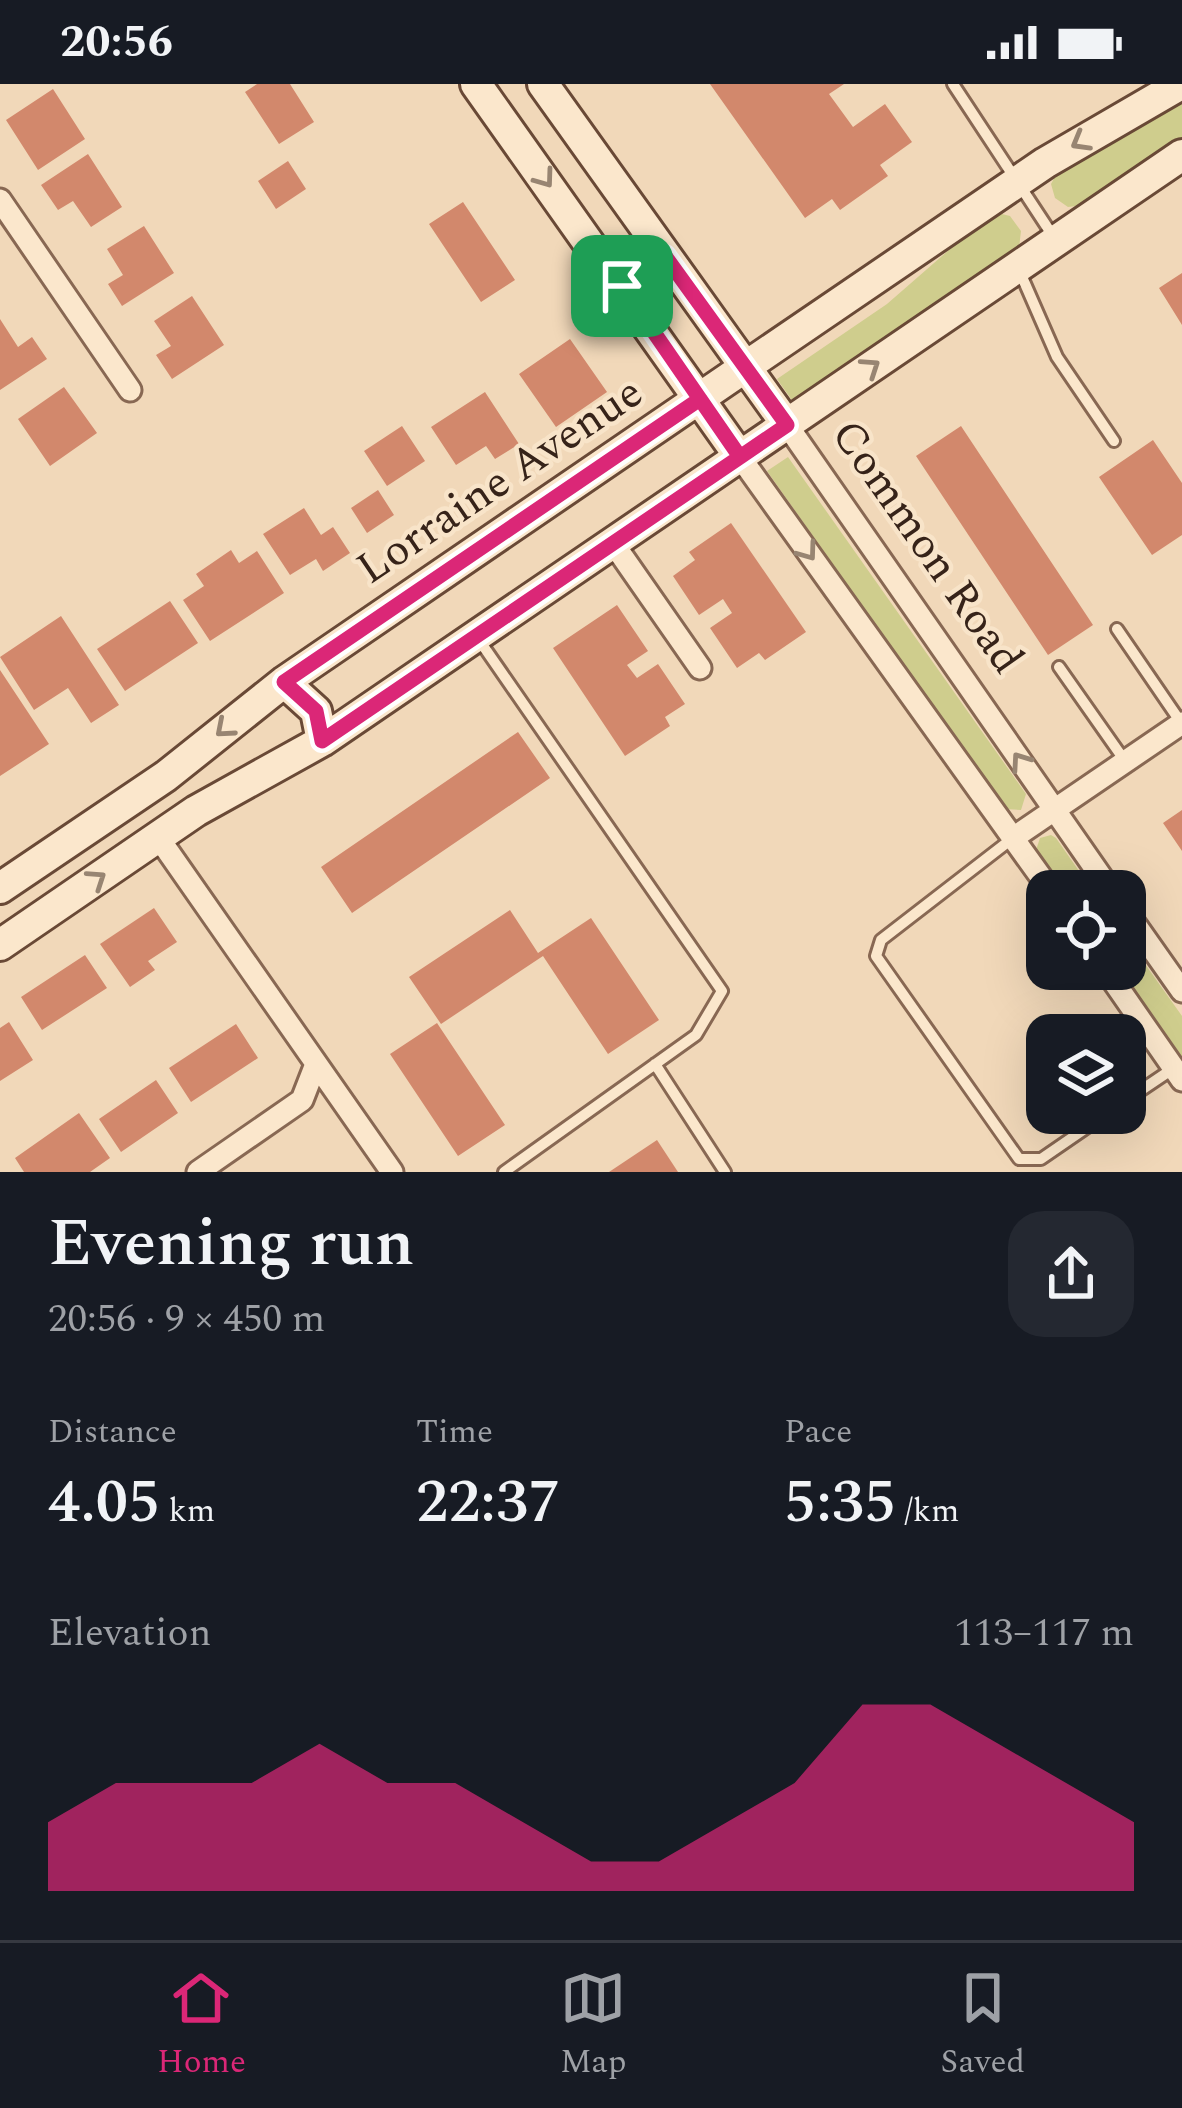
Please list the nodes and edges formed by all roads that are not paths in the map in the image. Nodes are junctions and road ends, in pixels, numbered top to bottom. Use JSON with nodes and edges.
{"nodes":[{"id":1,"x":476,"y":84,"type":"edge"},
{"id":2,"x":543,"y":84,"type":"edge"},
{"id":3,"x":952,"y":84,"type":"edge"},
{"id":4,"x":1181,"y":84,"type":"edge"},
{"id":5,"x":1182,"y":155,"type":"edge"},
{"id":6,"x":1017,"y":182,"type":"junction"},
{"id":7,"x":0,"y":200,"type":"edge"},
{"id":8,"x":1056,"y":241,"type":"junction"},
{"id":9,"x":665,"y":256,"type":"junction"},
{"id":10,"x":1018,"y":267,"type":"junction"},
{"id":11,"x":622,"y":286,"type":"junction"},
{"id":12,"x":747,"y":366,"type":"junction"},
{"id":13,"x":130,"y":390,"type":"dead end"},
{"id":14,"x":700,"y":399,"type":"junction"},
{"id":15,"x":787,"y":425,"type":"junction"},
{"id":16,"x":1114,"y":441,"type":"dead end"},
{"id":17,"x":740,"y":457,"type":"junction"},
{"id":18,"x":613,"y":543,"type":"junction"},
{"id":19,"x":1117,"y":629,"type":"dead end"},
{"id":20,"x":476,"y":636,"type":"junction"},
{"id":21,"x":1059,"y":667,"type":"dead end"},
{"id":22,"x":700,"y":668,"type":"dead end"},
{"id":23,"x":284,"y":682,"type":"junction"},
{"id":24,"x":1182,"y":723,"type":"edge"},
{"id":25,"x":322,"y":741,"type":"junction"},
{"id":26,"x":1125,"y":761,"type":"junction"},
{"id":27,"x":1054,"y":810,"type":"junction"},
{"id":28,"x":158,"y":837,"type":"junction"},
{"id":29,"x":1013,"y":838,"type":"junction"},
{"id":30,"x":1036,"y":870,"type":"edge"},
{"id":31,"x":1097,"y":870,"type":"edge"},
{"id":32,"x":0,"y":888,"type":"edge"},
{"id":33,"x":1146,"y":940,"type":"edge"},
{"id":34,"x":0,"y":944,"type":"edge"},
{"id":35,"x":1120,"y":990,"type":"edge"},
{"id":36,"x":1182,"y":992,"type":"edge"},
{"id":37,"x":316,"y":1064,"type":"junction"},
{"id":38,"x":655,"y":1064,"type":"junction"},
{"id":39,"x":1178,"y":1074,"type":"edge"},
{"id":40,"x":1146,"y":1090,"type":"edge"},
{"id":41,"x":1077,"y":1134,"type":"edge"},
{"id":42,"x":198,"y":1172,"type":"edge"},
{"id":43,"x":392,"y":1172,"type":"edge"},
{"id":44,"x":504,"y":1172,"type":"edge"},
{"id":45,"x":725,"y":1172,"type":"edge"}],
"edges":[{"from":1,"to":11,"type":"street","one_way":true},
{"from":2,"to":9,"type":"street","name":"Common Road"},
{"from":3,"to":6,"type":"lane"},
{"from":4,"to":6,"type":"street","name":"Lorraine Avenue","one_way":true},
{"from":5,"to":8,"type":"street"},
{"from":6,"to":8,"type":"lane"},
{"from":6,"to":12,"type":"street","name":"Lorraine Avenue"},
{"from":7,"to":13,"type":"street"},
{"from":8,"to":10,"type":"street"},
{"from":9,"to":11,"type":"street"},
{"from":9,"to":12,"type":"street","name":"Common Road"},
{"from":15,"to":10,"type":"street","one_way":true},
{"from":10,"to":16,"type":"lane"},
{"from":11,"to":14,"type":"street"},
{"from":12,"to":14,"type":"street","name":"Lorraine Avenue"},
{"from":12,"to":15,"type":"street","name":"Common Road"},
{"from":14,"to":17,"type":"street"},
{"from":14,"to":23,"type":"street","name":"Lorraine Avenue"},
{"from":15,"to":17,"type":"street"},
{"from":27,"to":15,"type":"street","name":"Common Road","one_way":true},
{"from":17,"to":18,"type":"street"},
{"from":17,"to":29,"type":"street","one_way":true},
{"from":18,"to":20,"type":"street"},
{"from":18,"to":22,"type":"street"},
{"from":19,"to":24,"type":"lane"},
{"from":20,"to":25,"type":"street"},
{"from":20,"to":38,"type":"lane"},
{"from":21,"to":26,"type":"lane"},
{"from":23,"to":25,"type":"street"},
{"from":23,"to":32,"type":"street","name":"Lorraine Avenue","one_way":true},
{"from":24,"to":26,"type":"street"},
{"from":25,"to":28,"type":"street"},
{"from":26,"to":27,"type":"street"},
{"from":27,"to":29,"type":"street"},
{"from":27,"to":31,"type":"street","name":"Common Road"},
{"from":34,"to":28,"type":"street","one_way":true},
{"from":28,"to":37,"type":"street"},
{"from":29,"to":30,"type":"street"},
{"from":29,"to":41,"type":"lane"},
{"from":33,"to":36,"type":"street"},
{"from":35,"to":39,"type":"street"},
{"from":37,"to":42,"type":"street"},
{"from":37,"to":43,"type":"street"},
{"from":38,"to":44,"type":"lane"},
{"from":38,"to":45,"type":"lane"},
{"from":39,"to":40,"type":"lane"}]}
